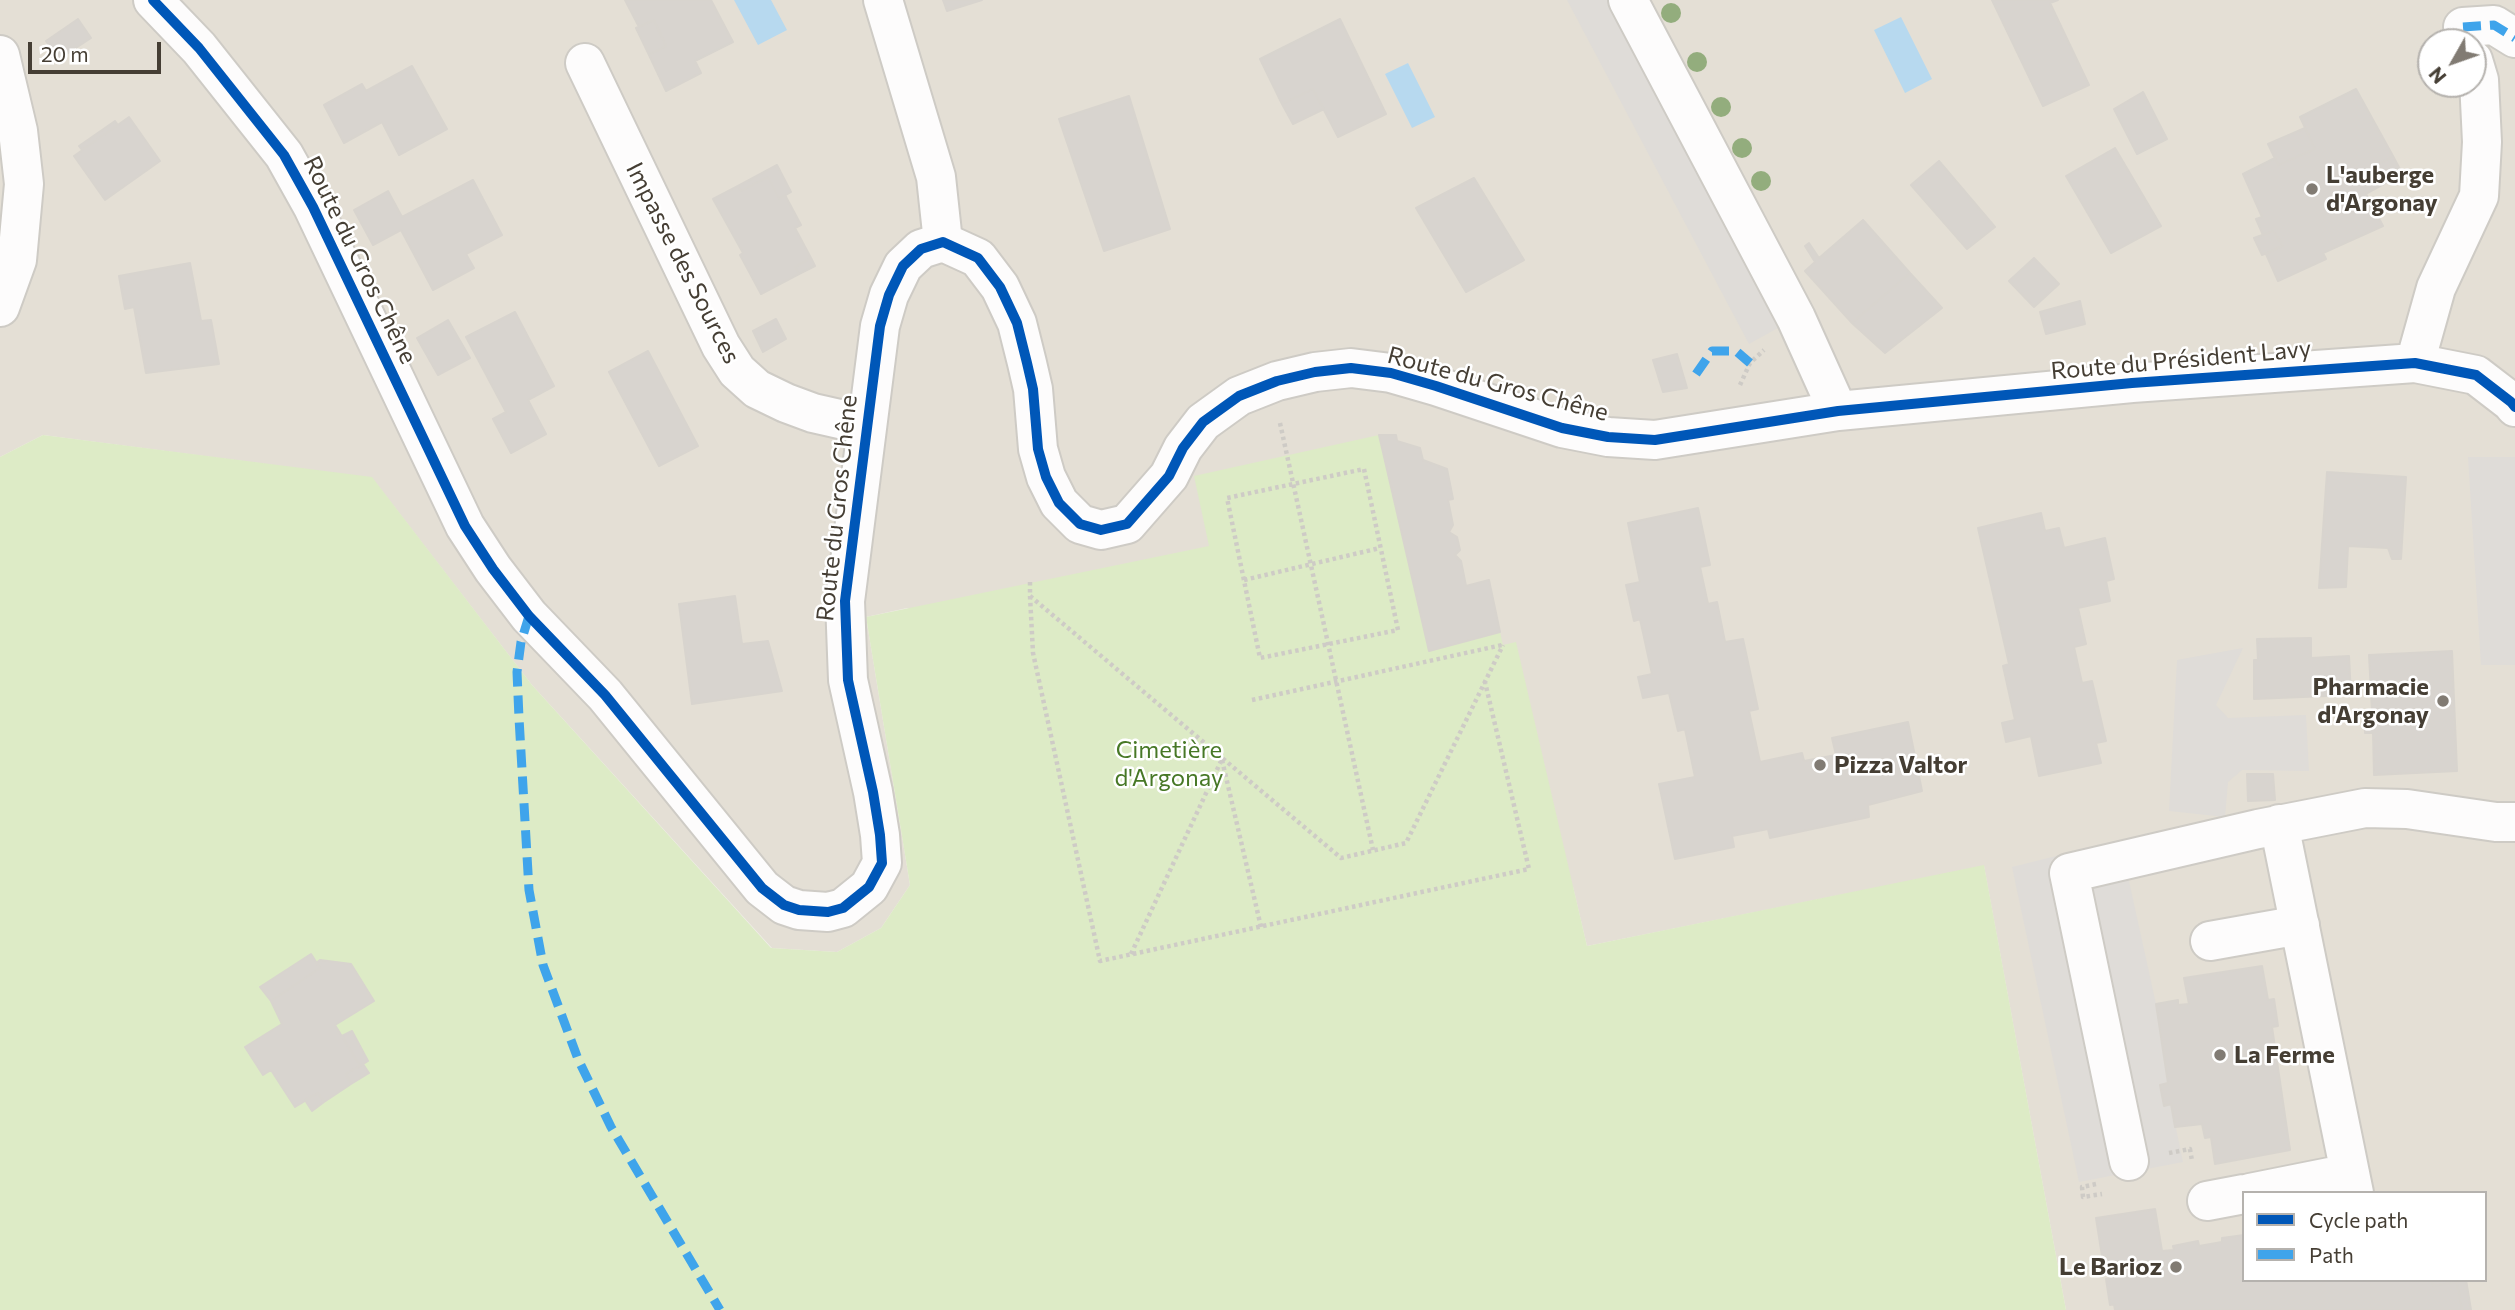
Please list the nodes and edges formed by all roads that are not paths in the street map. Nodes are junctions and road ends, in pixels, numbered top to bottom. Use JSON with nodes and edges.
{"nodes":[{"id":1,"x":153,"y":0,"type":"edge"},
{"id":2,"x":883,"y":0,"type":"edge"},
{"id":3,"x":1628,"y":0,"type":"edge"},
{"id":4,"x":2481,"y":28,"type":"edge"},
{"id":5,"x":2515,"y":38,"type":"edge"},
{"id":6,"x":0,"y":55,"type":"edge"},
{"id":7,"x":585,"y":63,"type":"dead end"},
{"id":8,"x":2480,"y":98,"type":"edge"},
{"id":9,"x":943,"y":242,"type":"junction"},
{"id":10,"x":0,"y":307,"type":"edge"},
{"id":11,"x":2415,"y":363,"type":"junction"},
{"id":12,"x":2515,"y":407,"type":"edge"},
{"id":13,"x":1838,"y":411,"type":"junction"},
{"id":14,"x":866,"y":425,"type":"junction"},
{"id":15,"x":2515,"y":822,"type":"edge"},
{"id":16,"x":2279,"y":824,"type":"junction"},
{"id":17,"x":2300,"y":925,"type":"junction"},
{"id":18,"x":2210,"y":941,"type":"dead end"},
{"id":19,"x":2130,"y":1161,"type":"dead end"},
{"id":20,"x":2352,"y":1183,"type":"edge"},
{"id":21,"x":2270,"y":1191,"type":"edge"}],
"edges":[{"from":1,"to":14,"type":"street","name":"Route du Gros Chêne"},
{"from":2,"to":9,"type":"street"},
{"from":3,"to":13,"type":"street"},
{"from":4,"to":5,"type":"street"},
{"from":6,"to":10,"type":"street"},
{"from":7,"to":14,"type":"street","name":"Impasse des Sources"},
{"from":8,"to":11,"type":"street"},
{"from":9,"to":13,"type":"street","name":"Route du Gros Chêne"},
{"from":9,"to":14,"type":"street","name":"Route du Gros Chêne"},
{"from":11,"to":12,"type":"street","name":"Route du Président Lavy"},
{"from":11,"to":13,"type":"street","name":"Route du Président Lavy"},
{"from":15,"to":16,"type":"street"},
{"from":16,"to":17,"type":"street"},
{"from":16,"to":19,"type":"street"},
{"from":17,"to":18,"type":"street"},
{"from":17,"to":20,"type":"street"},
{"from":20,"to":21,"type":"street"}]}
